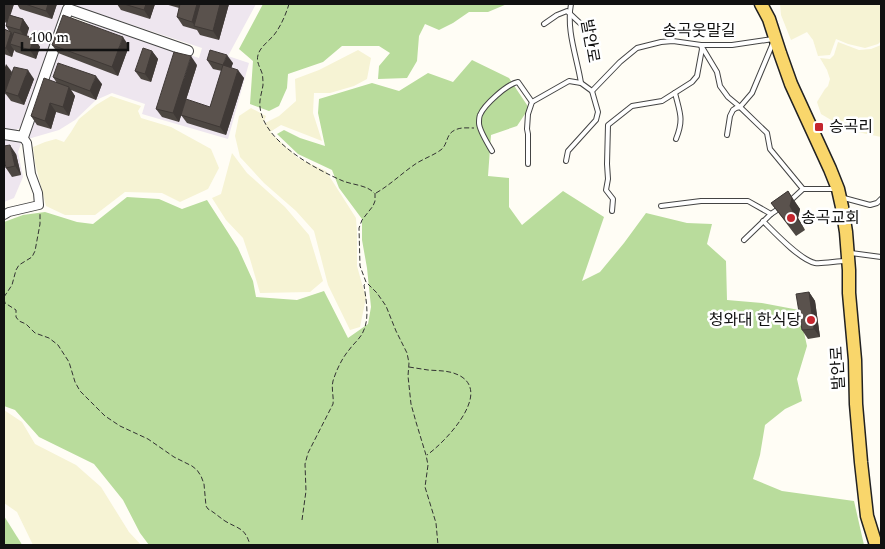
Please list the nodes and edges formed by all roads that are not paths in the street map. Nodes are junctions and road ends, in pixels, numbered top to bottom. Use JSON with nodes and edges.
{"nodes":[{"id":1,"x":571,"y":4,"type":"edge"},
{"id":2,"x":762,"y":4,"type":"edge"},
{"id":3,"x":69,"y":6,"type":"edge"},
{"id":4,"x":569,"y":14,"type":"junction"},
{"id":5,"x":544,"y":24,"type":"dead end"},
{"id":6,"x":596,"y":38,"type":"dead end"},
{"id":7,"x":775,"y":38,"type":"junction"},
{"id":8,"x":701,"y":45,"type":"junction"},
{"id":9,"x":188,"y":51,"type":"dead end"},
{"id":10,"x":581,"y":83,"type":"junction"},
{"id":11,"x":592,"y":91,"type":"junction"},
{"id":12,"x":675,"y":92,"type":"junction"},
{"id":13,"x":532,"y":102,"type":"junction"},
{"id":14,"x":740,"y":107,"type":"junction"},
{"id":15,"x":4,"y":134,"type":"edge"},
{"id":16,"x":727,"y":135,"type":"dead end"},
{"id":17,"x":23,"y":136,"type":"junction"},
{"id":18,"x":676,"y":139,"type":"dead end"},
{"id":19,"x":492,"y":151,"type":"dead end"},
{"id":20,"x":566,"y":161,"type":"dead end"},
{"id":21,"x":528,"y":164,"type":"dead end"},
{"id":22,"x":803,"y":189,"type":"junction"},
{"id":23,"x":839,"y":193,"type":"junction"},
{"id":24,"x":881,"y":199,"type":"edge"},
{"id":25,"x":661,"y":206,"type":"dead end"},
{"id":26,"x":612,"y":211,"type":"dead end"},
{"id":27,"x":771,"y":214,"type":"junction"},
{"id":28,"x":4,"y":215,"type":"edge"},
{"id":29,"x":763,"y":221,"type":"junction"},
{"id":30,"x":744,"y":240,"type":"dead end"},
{"id":31,"x":881,"y":256,"type":"edge"},
{"id":32,"x":848,"y":257,"type":"junction"},
{"id":33,"x":876,"y":545,"type":"edge"}],
"edges":[{"from":1,"to":4,"type":"lane","name":"발안로"},
{"from":2,"to":7,"type":"main road","name":"발안로"},
{"from":3,"to":9,"type":"street"},
{"from":3,"to":17,"type":"street"},
{"from":4,"to":5,"type":"lane"},
{"from":4,"to":6,"type":"lane"},
{"from":4,"to":10,"type":"lane","name":"발안로"},
{"from":7,"to":8,"type":"lane","name":"송곡웃말길"},
{"from":7,"to":14,"type":"lane"},
{"from":7,"to":23,"type":"main road","name":"발안로"},
{"from":8,"to":11,"type":"lane","name":"송곡웃말길"},
{"from":8,"to":12,"type":"lane"},
{"from":8,"to":14,"type":"lane"},
{"from":10,"to":11,"type":"lane"},
{"from":10,"to":13,"type":"lane"},
{"from":11,"to":20,"type":"lane"},
{"from":12,"to":18,"type":"lane"},
{"from":12,"to":26,"type":"lane"},
{"from":13,"to":19,"type":"lane"},
{"from":13,"to":21,"type":"lane"},
{"from":14,"to":16,"type":"lane"},
{"from":14,"to":22,"type":"lane"},
{"from":15,"to":17,"type":"street"},
{"from":17,"to":28,"type":"street"},
{"from":22,"to":23,"type":"lane"},
{"from":22,"to":27,"type":"lane"},
{"from":23,"to":24,"type":"lane"},
{"from":23,"to":32,"type":"main road","name":"발안로"},
{"from":25,"to":27,"type":"lane"},
{"from":27,"to":29,"type":"lane"},
{"from":29,"to":30,"type":"lane"},
{"from":29,"to":32,"type":"lane"},
{"from":31,"to":32,"type":"lane"},
{"from":32,"to":33,"type":"main road","name":"발안로"}]}
